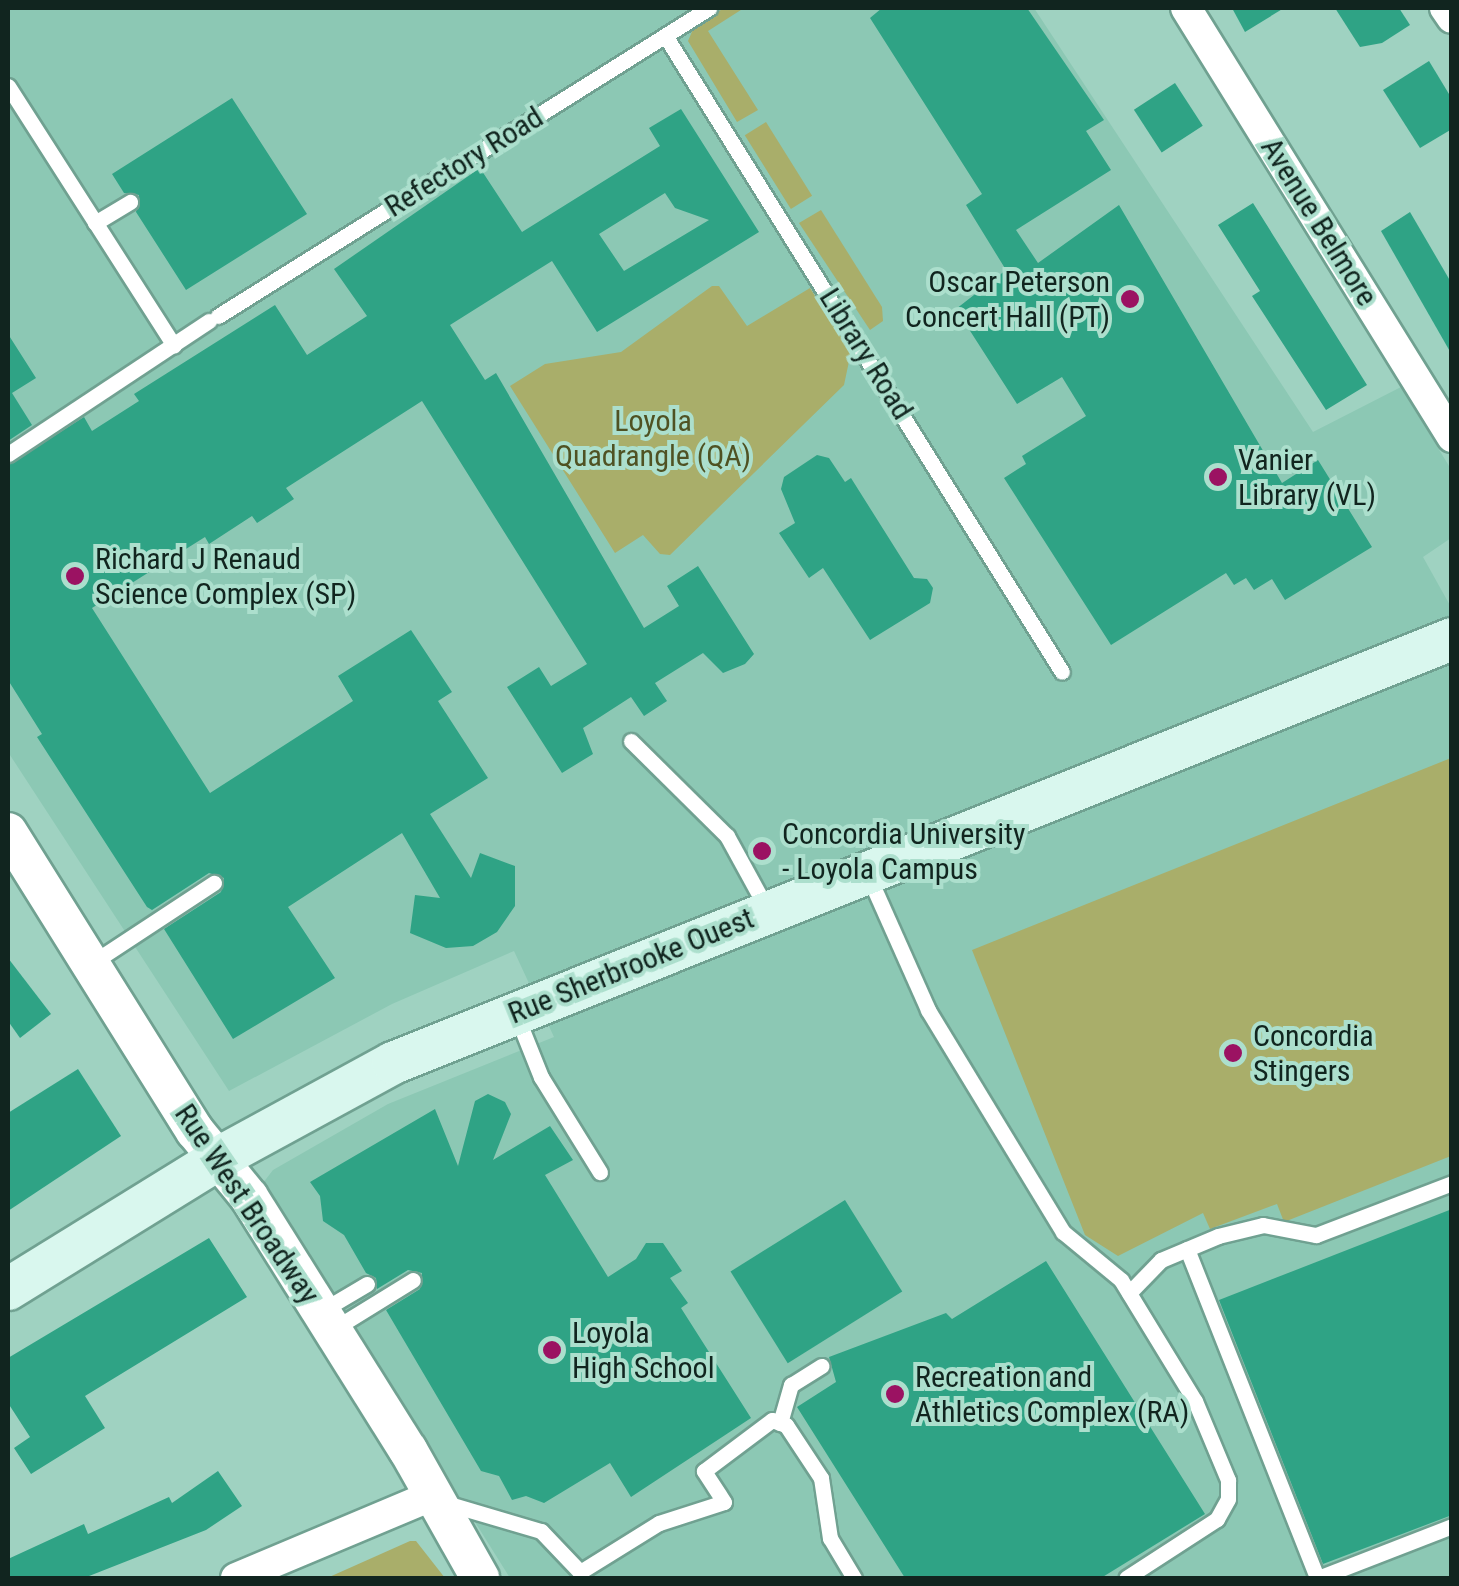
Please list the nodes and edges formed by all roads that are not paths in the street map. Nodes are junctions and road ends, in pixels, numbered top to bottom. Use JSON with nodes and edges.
{"nodes":[{"id":1,"x":710,"y":8,"type":"edge"},
{"id":2,"x":1186,"y":8,"type":"edge"},
{"id":3,"x":1445,"y":8,"type":"edge"},
{"id":4,"x":1452,"y":18,"type":"edge"},
{"id":5,"x":666,"y":37,"type":"junction"},
{"id":6,"x":8,"y":86,"type":"edge"},
{"id":7,"x":130,"y":202,"type":"dead end"},
{"id":8,"x":95,"y":224,"type":"junction"},
{"id":9,"x":174,"y":346,"type":"junction"},
{"id":10,"x":1452,"y":437,"type":"edge"},
{"id":11,"x":8,"y":454,"type":"edge"},
{"id":12,"x":1452,"y":639,"type":"edge"},
{"id":13,"x":1062,"y":672,"type":"dead end"},
{"id":14,"x":630,"y":740,"type":"dead end"},
{"id":15,"x":8,"y":832,"type":"edge"},
{"id":16,"x":866,"y":871,"type":"junction"},
{"id":17,"x":214,"y":883,"type":"dead end"},
{"id":18,"x":768,"y":911,"type":"junction"},
{"id":19,"x":91,"y":964,"type":"junction"},
{"id":20,"x":515,"y":1012,"type":"junction"},
{"id":21,"x":218,"y":1160,"type":"junction"},
{"id":22,"x":600,"y":1172,"type":"dead end"},
{"id":23,"x":1452,"y":1183,"type":"edge"},
{"id":24,"x":1187,"y":1249,"type":"junction"},
{"id":25,"x":413,"y":1280,"type":"dead end"},
{"id":26,"x":367,"y":1284,"type":"dead end"},
{"id":27,"x":8,"y":1289,"type":"edge"},
{"id":28,"x":1129,"y":1293,"type":"junction"},
{"id":29,"x":327,"y":1321,"type":"junction"},
{"id":30,"x":822,"y":1366,"type":"dead end"},
{"id":31,"x":780,"y":1423,"type":"junction"},
{"id":32,"x":433,"y":1495,"type":"junction"},
{"id":33,"x":1452,"y":1526,"type":"edge"},
{"id":34,"x":585,"y":1575,"type":"edge"},
{"id":35,"x":236,"y":1578,"type":"edge"},
{"id":36,"x":480,"y":1578,"type":"edge"},
{"id":37,"x":854,"y":1578,"type":"edge"},
{"id":38,"x":1126,"y":1578,"type":"edge"},
{"id":39,"x":1318,"y":1578,"type":"edge"}],
"edges":[{"from":1,"to":5,"type":"lane","name":"Refectory Road"},
{"from":2,"to":10,"type":"street","name":"Avenue Belmore"},
{"from":3,"to":4,"type":"street"},
{"from":5,"to":9,"type":"lane","name":"Refectory Road"},
{"from":5,"to":13,"type":"lane","name":"Library Road"},
{"from":6,"to":8,"type":"lane"},
{"from":7,"to":8,"type":"lane"},
{"from":8,"to":9,"type":"lane"},
{"from":9,"to":11,"type":"lane","name":"Refectory Road"},
{"from":12,"to":16,"type":"main road","name":"Rue Sherbrooke Ouest"},
{"from":14,"to":18,"type":"lane"},
{"from":15,"to":19,"type":"street","name":"Rue West Broadway"},
{"from":16,"to":18,"type":"main road","name":"Rue Sherbrooke Ouest"},
{"from":16,"to":28,"type":"lane"},
{"from":17,"to":19,"type":"lane"},
{"from":18,"to":20,"type":"main road","name":"Rue Sherbrooke Ouest"},
{"from":19,"to":21,"type":"street","name":"Rue West Broadway"},
{"from":20,"to":21,"type":"main road","name":"Rue Sherbrooke Ouest"},
{"from":20,"to":22,"type":"lane"},
{"from":21,"to":27,"type":"main road","name":"Rue Sherbrooke Ouest"},
{"from":21,"to":29,"type":"street","name":"Rue West Broadway"},
{"from":23,"to":24,"type":"lane"},
{"from":24,"to":28,"type":"lane"},
{"from":24,"to":39,"type":"lane"},
{"from":25,"to":29,"type":"lane"},
{"from":26,"to":29,"type":"lane"},
{"from":28,"to":38,"type":"lane"},
{"from":29,"to":32,"type":"street","name":"Rue West Broadway"},
{"from":30,"to":31,"type":"lane"},
{"from":31,"to":34,"type":"lane"},
{"from":31,"to":37,"type":"lane"},
{"from":32,"to":34,"type":"lane"},
{"from":32,"to":35,"type":"street"},
{"from":32,"to":36,"type":"street","name":"Rue West Broadway"},
{"from":33,"to":39,"type":"lane"}]}
